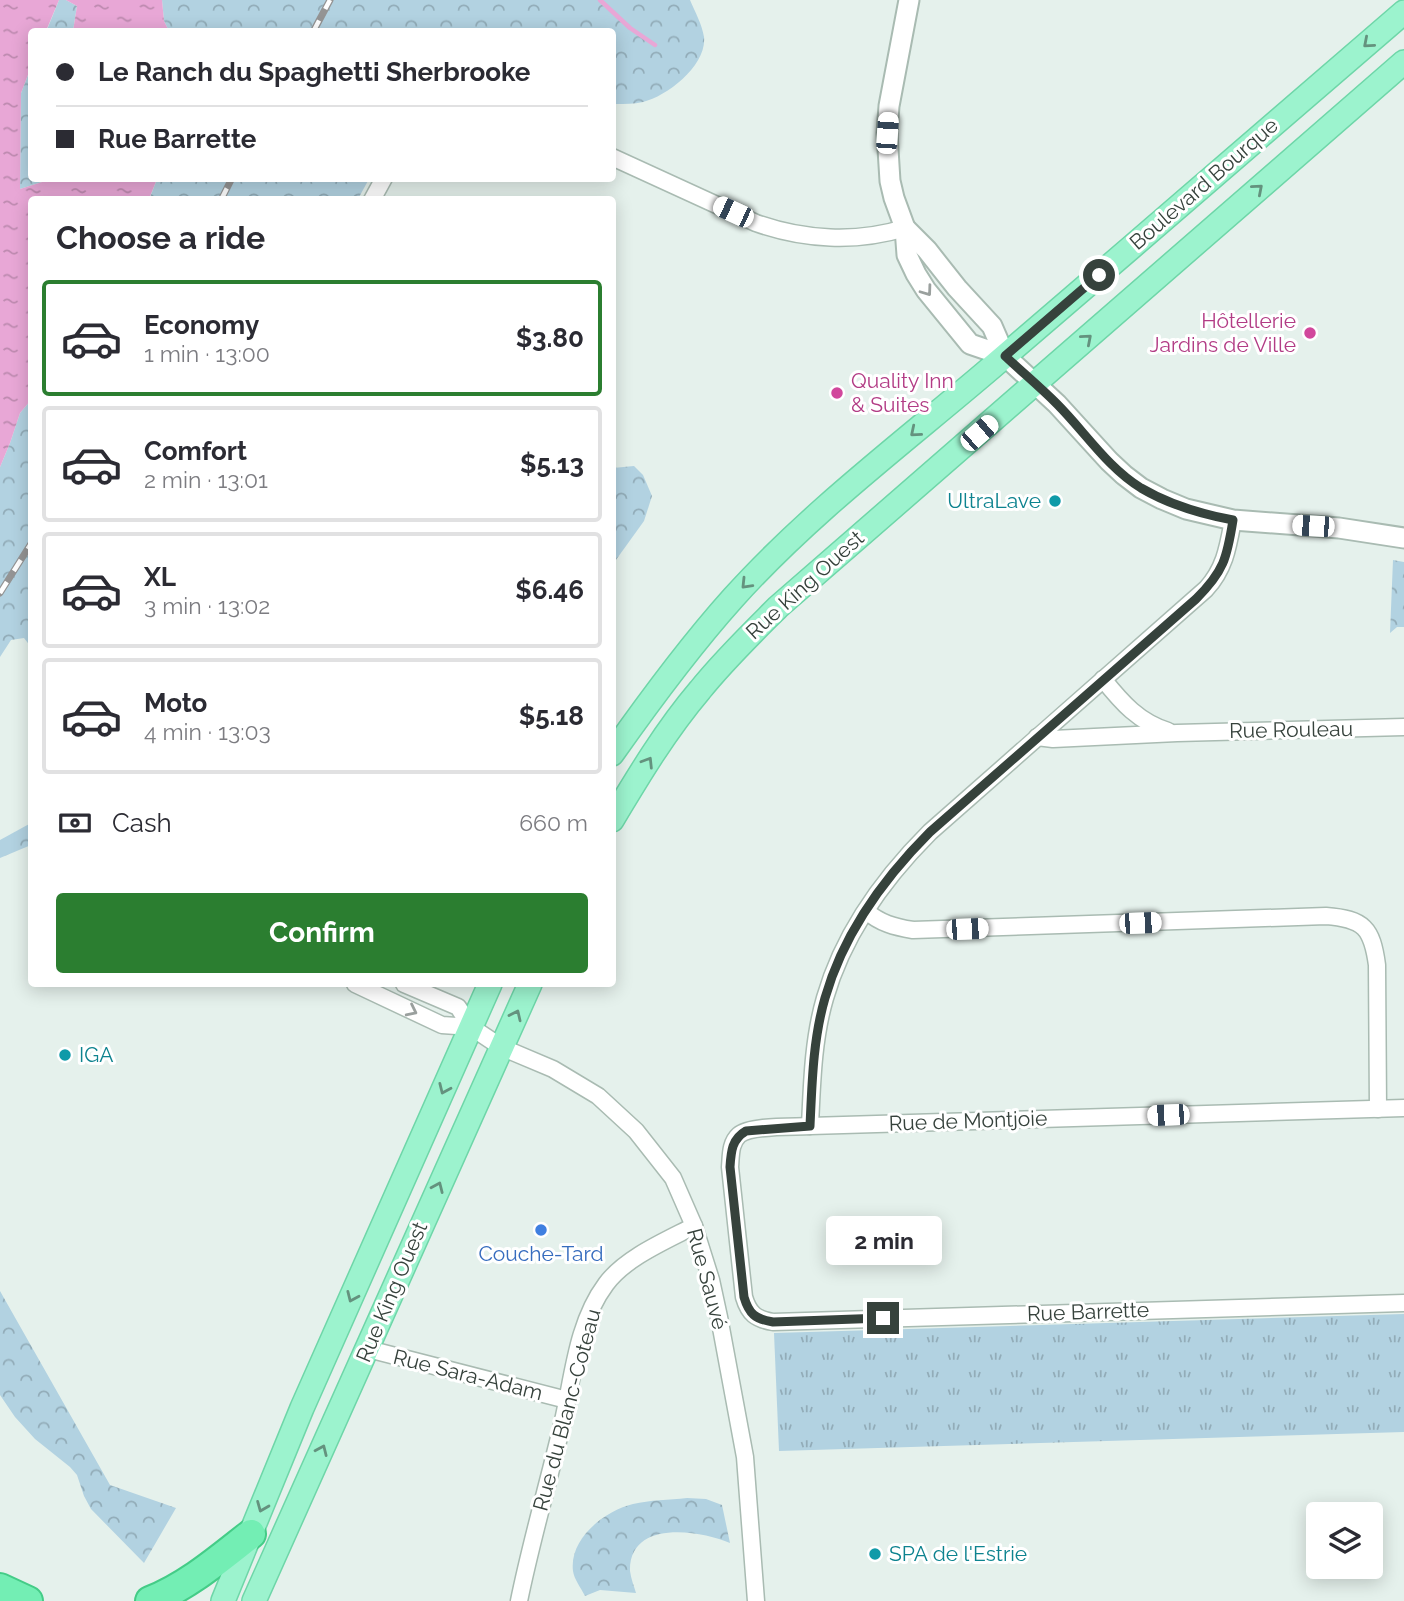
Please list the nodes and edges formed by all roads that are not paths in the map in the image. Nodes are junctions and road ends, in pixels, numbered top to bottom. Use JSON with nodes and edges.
{"nodes":[{"id":1,"x":909,"y":0,"type":"edge"},
{"id":2,"x":1404,"y":12,"type":"edge"},
{"id":3,"x":1404,"y":62,"type":"edge"},
{"id":4,"x":616,"y":159,"type":"edge"},
{"id":5,"x":905,"y":228,"type":"junction"},
{"id":6,"x":1005,"y":356,"type":"junction"},
{"id":7,"x":1035,"y":384,"type":"junction"},
{"id":8,"x":1233,"y":520,"type":"junction"},
{"id":9,"x":1404,"y":538,"type":"edge"},
{"id":10,"x":1103,"y":679,"type":"junction"},
{"id":11,"x":1404,"y":727,"type":"edge"},
{"id":12,"x":1177,"y":733,"type":"junction"},
{"id":13,"x":1037,"y":737,"type":"junction"},
{"id":14,"x":616,"y":748,"type":"edge"},
{"id":15,"x":616,"y":814,"type":"edge"},
{"id":16,"x":866,"y":911,"type":"junction"},
{"id":17,"x":361,"y":987,"type":"edge"},
{"id":18,"x":411,"y":987,"type":"edge"},
{"id":19,"x":489,"y":987,"type":"edge"},
{"id":20,"x":529,"y":987,"type":"edge"},
{"id":21,"x":471,"y":1027,"type":"junction"},
{"id":22,"x":501,"y":1047,"type":"junction"},
{"id":23,"x":1404,"y":1108,"type":"edge"},
{"id":24,"x":1378,"y":1109,"type":"junction"},
{"id":25,"x":810,"y":1126,"type":"junction"},
{"id":26,"x":694,"y":1226,"type":"junction"},
{"id":27,"x":1404,"y":1303,"type":"edge"},
{"id":28,"x":773,"y":1322,"type":"joint"},
{"id":29,"x":368,"y":1349,"type":"junction"},
{"id":30,"x":568,"y":1400,"type":"junction"},
{"id":31,"x":251,"y":1534,"type":"junction"},
{"id":32,"x":0,"y":1588,"type":"edge"},
{"id":33,"x":28,"y":1601,"type":"edge"},
{"id":34,"x":150,"y":1601,"type":"edge"},
{"id":35,"x":223,"y":1601,"type":"edge"},
{"id":36,"x":254,"y":1601,"type":"edge"},
{"id":37,"x":519,"y":1601,"type":"edge"},
{"id":38,"x":756,"y":1601,"type":"edge"}],
"edges":[{"from":1,"to":5,"type":"street"},
{"from":2,"to":6,"type":"main road","name":"Boulevard Bourque","one_way":true},
{"from":7,"to":3,"type":"main road","name":"Boulevard Bourque","one_way":true},
{"from":4,"to":5,"type":"street"},
{"from":5,"to":6,"type":"street"},
{"from":5,"to":6,"type":"street","one_way":true},
{"from":6,"to":7,"type":"street"},
{"from":6,"to":14,"type":"main road","name":"Rue King Ouest","one_way":true},
{"from":7,"to":8,"type":"street"},
{"from":15,"to":7,"type":"main road","name":"Rue King Ouest","one_way":true},
{"from":8,"to":9,"type":"street"},
{"from":8,"to":10,"type":"street"},
{"from":10,"to":12,"type":"street","name":"Rue Rouleau"},
{"from":10,"to":13,"type":"street"},
{"from":11,"to":12,"type":"street","name":"Rue Rouleau"},
{"from":12,"to":13,"type":"street","name":"Rue Rouleau"},
{"from":13,"to":16,"type":"street"},
{"from":16,"to":24,"type":"street"},
{"from":16,"to":25,"type":"street"},
{"from":17,"to":21,"type":"street","one_way":true},
{"from":18,"to":21,"type":"street"},
{"from":19,"to":21,"type":"main road","name":"Rue King Ouest"},
{"from":22,"to":20,"type":"main road","name":"Rue King Ouest","one_way":true},
{"from":21,"to":22,"type":"street","name":"Rue Sauvé"},
{"from":21,"to":31,"type":"main road","name":"Rue King Ouest","one_way":true},
{"from":22,"to":26,"type":"street","name":"Rue Sauvé"},
{"from":29,"to":22,"type":"main road","name":"Rue King Ouest","one_way":true},
{"from":23,"to":24,"type":"street","name":"Rue de Montjoie"},
{"from":24,"to":25,"type":"street","name":"Rue de Montjoie"},
{"from":25,"to":28,"type":"street","name":"Rue de Montjoie"},
{"from":26,"to":30,"type":"street","name":"Rue du Blanc-Coteau"},
{"from":26,"to":38,"type":"street","name":"Rue Sauvé"},
{"from":27,"to":28,"type":"street","name":"Rue Barrette"},
{"from":29,"to":30,"type":"street","name":"Rue Sara-Adam"},
{"from":36,"to":29,"type":"main road","name":"Rue King Ouest","one_way":true},
{"from":30,"to":37,"type":"street","name":"Rue du Blanc-Coteau"},
{"from":31,"to":34,"type":"highway"},
{"from":31,"to":35,"type":"main road","name":"Rue King Ouest"},
{"from":32,"to":33,"type":"highway"}]}
